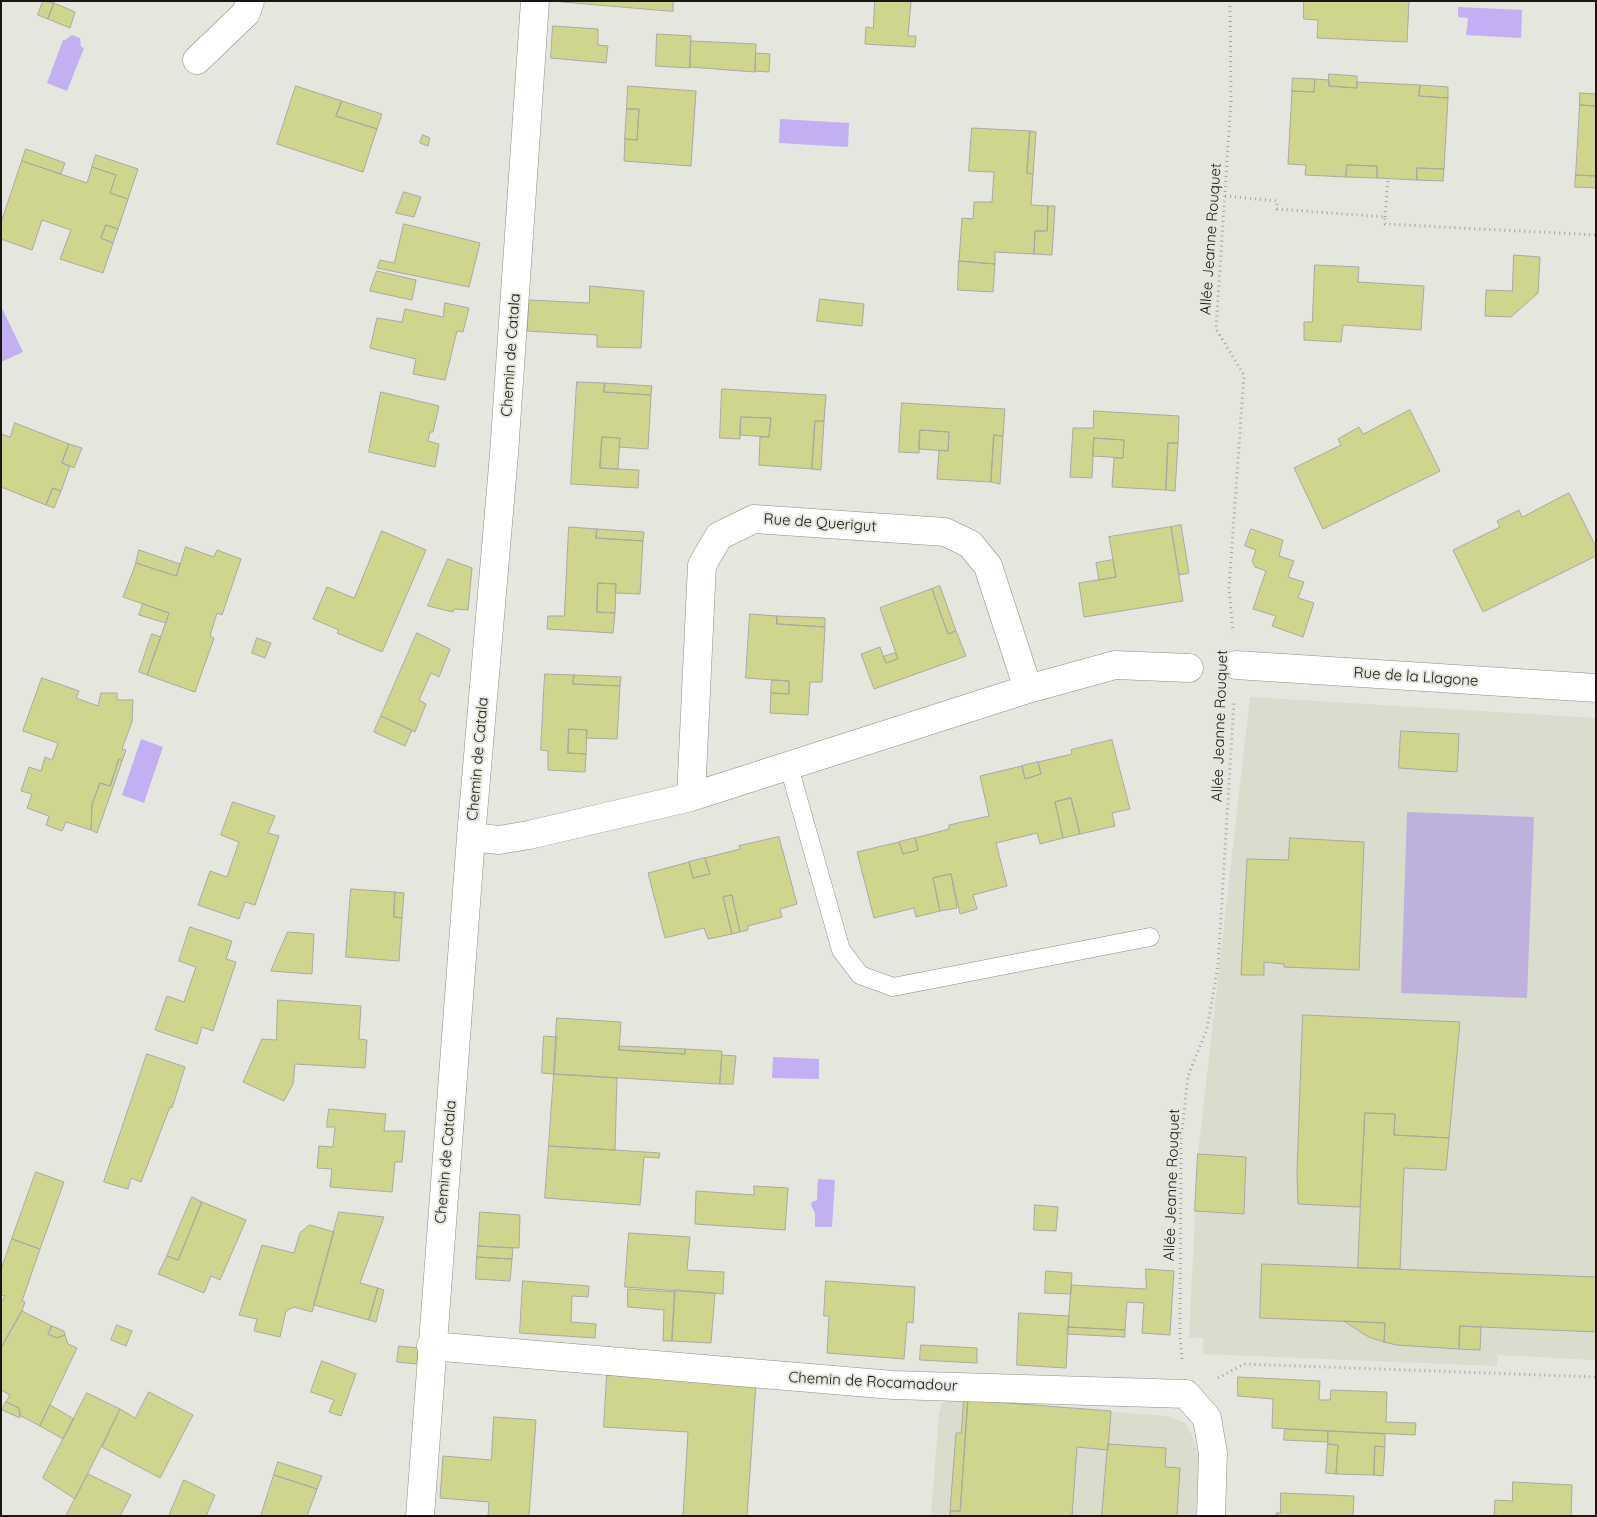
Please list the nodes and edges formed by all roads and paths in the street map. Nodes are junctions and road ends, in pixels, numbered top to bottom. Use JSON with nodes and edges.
{"nodes":[{"id":1,"x":250,"y":1,"type":"edge"},
{"id":2,"x":535,"y":1,"type":"edge"},
{"id":3,"x":1230,"y":1,"type":"edge"},
{"id":4,"x":197,"y":60,"type":"dead end"},
{"id":5,"x":1388,"y":178,"type":"dead end"},
{"id":6,"x":1225,"y":196,"type":"junction"},
{"id":7,"x":1386,"y":216,"type":"junction"},
{"id":8,"x":1596,"y":235,"type":"edge"},
{"id":9,"x":1236,"y":665,"type":"junction"},
{"id":10,"x":1188,"y":668,"type":"dead end"},
{"id":11,"x":1596,"y":688,"type":"edge"},
{"id":12,"x":1028,"y":689,"type":"junction"},
{"id":13,"x":788,"y":767,"type":"junction"},
{"id":14,"x":691,"y":797,"type":"junction"},
{"id":15,"x":471,"y":837,"type":"junction"},
{"id":16,"x":1150,"y":937,"type":"dead end"},
{"id":17,"x":431,"y":1346,"type":"junction"},
{"id":18,"x":1596,"y":1377,"type":"edge"},
{"id":19,"x":1186,"y":1394,"type":"junction"},
{"id":20,"x":420,"y":1516,"type":"edge"},
{"id":21,"x":1211,"y":1516,"type":"edge"}],
"edges":[{"from":1,"to":4,"type":"street"},
{"from":2,"to":15,"type":"street","name":"Chemin de Catala"},
{"from":3,"to":6,"type":"path","name":"Allée Jeanne Rouquet"},
{"from":5,"to":7,"type":"path"},
{"from":6,"to":7,"type":"path"},
{"from":6,"to":9,"type":"path","name":"Allée Jeanne Rouquet"},
{"from":7,"to":8,"type":"path"},
{"from":9,"to":11,"type":"street","name":"Rue de la Llagone"},
{"from":9,"to":19,"type":"path","name":"Allée Jeanne Rouquet"},
{"from":10,"to":12,"type":"street"},
{"from":12,"to":13,"type":"street"},
{"from":12,"to":14,"type":"street","name":"Rue de Querigut"},
{"from":13,"to":14,"type":"street"},
{"from":13,"to":16,"type":"lane"},
{"from":14,"to":15,"type":"street"},
{"from":15,"to":17,"type":"street","name":"Chemin de Catala"},
{"from":17,"to":19,"type":"street","name":"Chemin de Rocamadour"},
{"from":17,"to":20,"type":"street","name":"Chemin de Catala"},
{"from":18,"to":19,"type":"path"},
{"from":19,"to":21,"type":"street"}]}
